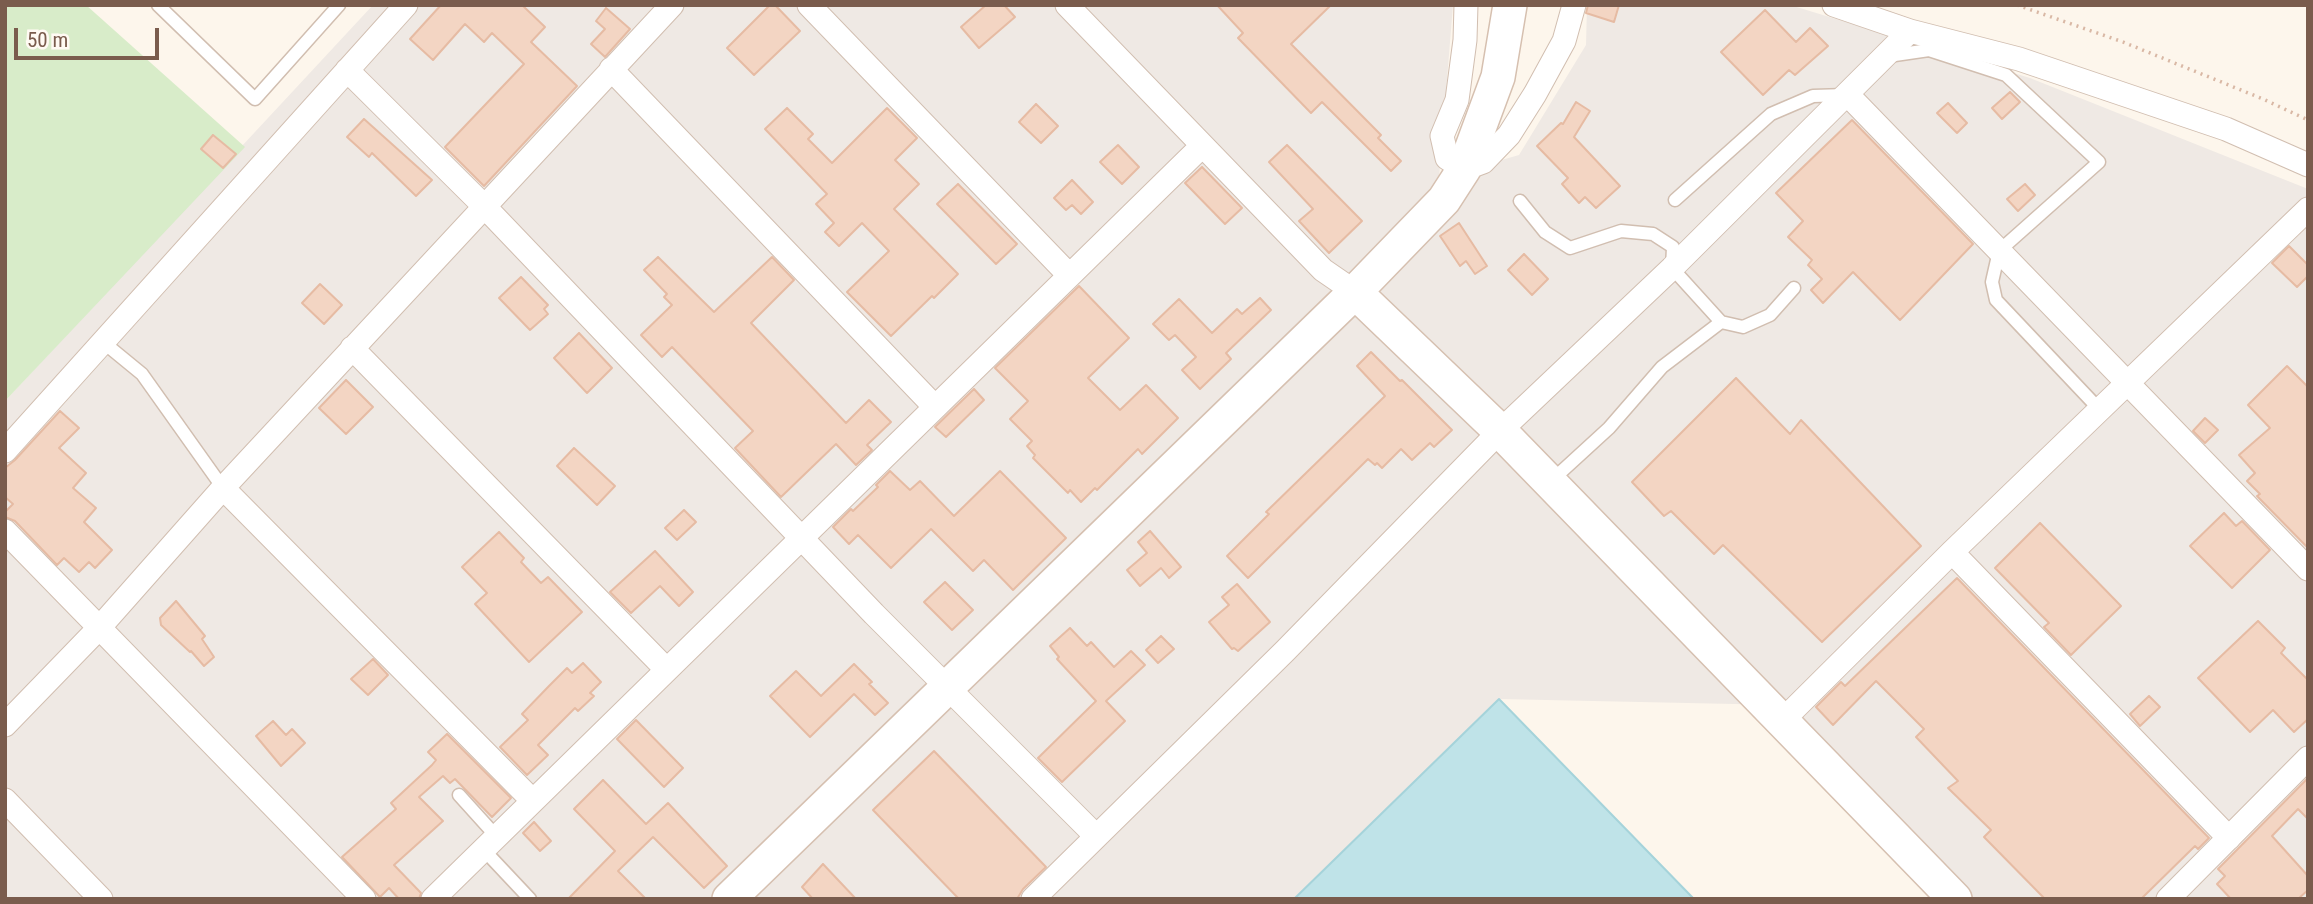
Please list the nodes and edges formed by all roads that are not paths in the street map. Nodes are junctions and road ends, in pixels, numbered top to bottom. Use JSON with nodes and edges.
{"nodes":[{"id":1,"x":406,"y":5,"type":"edge"},
{"id":2,"x":672,"y":5,"type":"edge"},
{"id":3,"x":809,"y":5,"type":"edge"},
{"id":4,"x":1067,"y":5,"type":"edge"},
{"id":5,"x":1466,"y":5,"type":"edge"},
{"id":6,"x":1510,"y":5,"type":"edge"},
{"id":7,"x":1574,"y":5,"type":"edge"},
{"id":8,"x":1834,"y":5,"type":"edge"},
{"id":9,"x":332,"y":7,"type":"edge"},
{"id":10,"x":168,"y":8,"type":"edge"},
{"id":11,"x":1910,"y":31,"type":"junction"},
{"id":12,"x":1884,"y":57,"type":"junction"},
{"id":13,"x":611,"y":69,"type":"junction"},
{"id":14,"x":346,"y":70,"type":"junction"},
{"id":15,"x":1847,"y":94,"type":"junction"},
{"id":16,"x":1202,"y":146,"type":"junction"},
{"id":17,"x":2308,"y":165,"type":"edge"},
{"id":18,"x":1464,"y":169,"type":"junction"},
{"id":19,"x":1520,"y":201,"type":"dead end"},
{"id":20,"x":1675,"y":201,"type":"dead end"},
{"id":21,"x":484,"y":206,"type":"junction"},
{"id":22,"x":2308,"y":209,"type":"edge"},
{"id":23,"x":1999,"y":251,"type":"junction"},
{"id":24,"x":1672,"y":268,"type":"junction"},
{"id":25,"x":1069,"y":275,"type":"junction"},
{"id":26,"x":1794,"y":288,"type":"dead end"},
{"id":27,"x":1355,"y":292,"type":"junction"},
{"id":28,"x":1721,"y":322,"type":"junction"},
{"id":29,"x":103,"y":341,"type":"junction"},
{"id":30,"x":352,"y":348,"type":"junction"},
{"id":31,"x":2127,"y":383,"type":"junction"},
{"id":32,"x":934,"y":406,"type":"junction"},
{"id":33,"x":2099,"y":410,"type":"junction"},
{"id":34,"x":1500,"y":431,"type":"junction"},
{"id":35,"x":5,"y":450,"type":"edge"},
{"id":36,"x":1550,"y":482,"type":"junction"},
{"id":37,"x":223,"y":488,"type":"junction"},
{"id":38,"x":5,"y":531,"type":"edge"},
{"id":39,"x":800,"y":537,"type":"junction"},
{"id":40,"x":1952,"y":552,"type":"junction"},
{"id":41,"x":2308,"y":569,"type":"edge"},
{"id":42,"x":100,"y":627,"type":"junction"},
{"id":43,"x":666,"y":669,"type":"junction"},
{"id":44,"x":946,"y":687,"type":"junction"},
{"id":45,"x":1782,"y":721,"type":"junction"},
{"id":46,"x":5,"y":725,"type":"edge"},
{"id":47,"x":2308,"y":758,"type":"edge"},
{"id":48,"x":459,"y":794,"type":"dead end"},
{"id":49,"x":5,"y":800,"type":"edge"},
{"id":50,"x":532,"y":800,"type":"junction"},
{"id":51,"x":1096,"y":836,"type":"junction"},
{"id":52,"x":2229,"y":838,"type":"junction"},
{"id":53,"x":489,"y":843,"type":"junction"},
{"id":54,"x":101,"y":899,"type":"edge"},
{"id":55,"x":364,"y":899,"type":"edge"},
{"id":56,"x":433,"y":899,"type":"edge"},
{"id":57,"x":530,"y":899,"type":"edge"},
{"id":58,"x":729,"y":899,"type":"edge"},
{"id":59,"x":1033,"y":899,"type":"edge"},
{"id":60,"x":1955,"y":899,"type":"edge"},
{"id":61,"x":2168,"y":899,"type":"edge"}],
"edges":[{"from":1,"to":14,"type":"street"},
{"from":2,"to":13,"type":"street"},
{"from":3,"to":25,"type":"street"},
{"from":4,"to":16,"type":"street"},
{"from":5,"to":18,"type":"street"},
{"from":6,"to":18,"type":"street"},
{"from":7,"to":18,"type":"street"},
{"from":8,"to":11,"type":"street"},
{"from":9,"to":10,"type":"lane"},
{"from":11,"to":12,"type":"street"},
{"from":11,"to":17,"type":"street"},
{"from":12,"to":15,"type":"street"},
{"from":12,"to":23,"type":"lane"},
{"from":13,"to":21,"type":"street"},
{"from":13,"to":32,"type":"street"},
{"from":14,"to":21,"type":"street"},
{"from":14,"to":29,"type":"street"},
{"from":15,"to":20,"type":"lane"},
{"from":15,"to":23,"type":"street"},
{"from":15,"to":24,"type":"street"},
{"from":16,"to":25,"type":"street"},
{"from":16,"to":27,"type":"street"},
{"from":18,"to":27,"type":"street"},
{"from":19,"to":24,"type":"lane"},
{"from":21,"to":30,"type":"street"},
{"from":21,"to":39,"type":"street"},
{"from":22,"to":31,"type":"street"},
{"from":23,"to":31,"type":"street"},
{"from":23,"to":33,"type":"lane"},
{"from":24,"to":28,"type":"lane"},
{"from":24,"to":34,"type":"street"},
{"from":25,"to":32,"type":"street"},
{"from":26,"to":28,"type":"lane"},
{"from":27,"to":34,"type":"street"},
{"from":27,"to":44,"type":"street"},
{"from":28,"to":36,"type":"lane"},
{"from":29,"to":35,"type":"street"},
{"from":29,"to":37,"type":"lane"},
{"from":30,"to":37,"type":"street"},
{"from":30,"to":43,"type":"street"},
{"from":31,"to":33,"type":"street"},
{"from":31,"to":41,"type":"street"},
{"from":32,"to":39,"type":"street"},
{"from":33,"to":40,"type":"street"},
{"from":34,"to":36,"type":"street"},
{"from":34,"to":51,"type":"street"},
{"from":36,"to":45,"type":"street"},
{"from":37,"to":42,"type":"street"},
{"from":37,"to":50,"type":"street"},
{"from":38,"to":42,"type":"street"},
{"from":39,"to":43,"type":"street"},
{"from":39,"to":44,"type":"street"},
{"from":40,"to":45,"type":"street"},
{"from":40,"to":52,"type":"street"},
{"from":42,"to":46,"type":"street"},
{"from":42,"to":55,"type":"street"},
{"from":43,"to":50,"type":"street"},
{"from":44,"to":51,"type":"street"},
{"from":44,"to":58,"type":"street"},
{"from":45,"to":60,"type":"street"},
{"from":47,"to":52,"type":"street"},
{"from":48,"to":53,"type":"lane"},
{"from":49,"to":54,"type":"street"},
{"from":50,"to":53,"type":"street"},
{"from":51,"to":59,"type":"street"},
{"from":52,"to":61,"type":"street"},
{"from":53,"to":56,"type":"street"},
{"from":53,"to":57,"type":"lane"}]}
